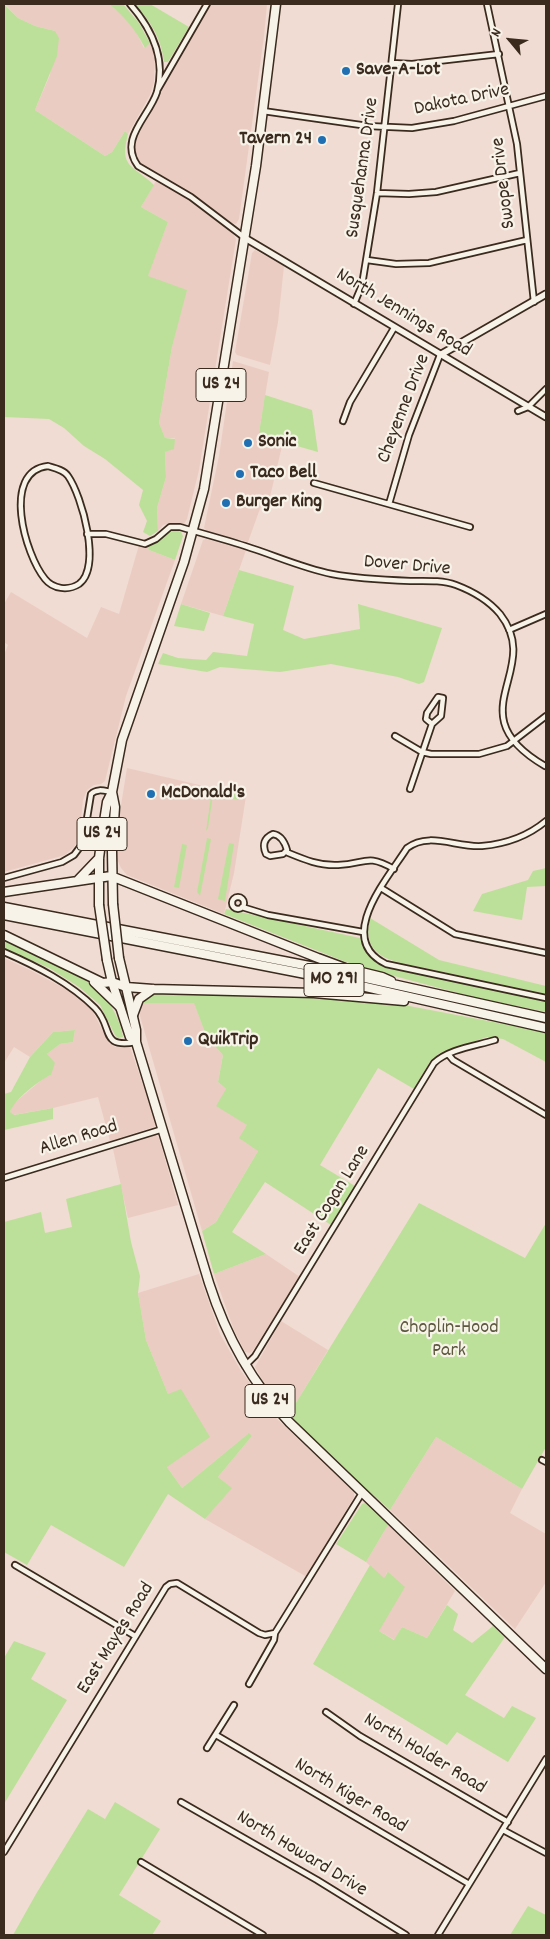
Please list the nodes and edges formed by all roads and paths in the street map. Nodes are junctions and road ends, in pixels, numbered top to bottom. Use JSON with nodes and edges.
{"nodes":[{"id":1,"x":130,"y":4,"type":"edge"},
{"id":2,"x":207,"y":4,"type":"edge"},
{"id":3,"x":276,"y":4,"type":"edge"},
{"id":4,"x":398,"y":4,"type":"edge"},
{"id":5,"x":487,"y":4,"type":"edge"},
{"id":6,"x":499,"y":54,"type":"junction"},
{"id":7,"x":392,"y":63,"type":"junction"},
{"id":8,"x":156,"y":93,"type":"junction"},
{"id":9,"x":546,"y":96,"type":"edge"},
{"id":10,"x":510,"y":106,"type":"junction"},
{"id":11,"x":263,"y":111,"type":"junction"},
{"id":12,"x":385,"y":127,"type":"junction"},
{"id":13,"x":520,"y":173,"type":"junction"},
{"id":14,"x":376,"y":193,"type":"junction"},
{"id":15,"x":245,"y":238,"type":"junction"},
{"id":16,"x":527,"y":240,"type":"junction"},
{"id":17,"x":367,"y":260,"type":"junction"},
{"id":18,"x":546,"y":294,"type":"edge"},
{"id":19,"x":534,"y":302,"type":"junction"},
{"id":20,"x":354,"y":304,"type":"junction"},
{"id":21,"x":394,"y":328,"type":"junction"},
{"id":22,"x":440,"y":355,"type":"junction"},
{"id":23,"x":546,"y":390,"type":"edge"},
{"id":24,"x":528,"y":407,"type":"junction"},
{"id":25,"x":518,"y":411,"type":"dead end"},
{"id":26,"x":546,"y":417,"type":"edge"},
{"id":27,"x":343,"y":420,"type":"dead end"},
{"id":28,"x":314,"y":484,"type":"dead end"},
{"id":29,"x":389,"y":504,"type":"junction"},
{"id":30,"x":470,"y":527,"type":"dead end"},
{"id":31,"x":194,"y":531,"type":"junction"},
{"id":32,"x":87,"y":534,"type":"junction"},
{"id":33,"x":546,"y":614,"type":"edge"},
{"id":34,"x":509,"y":630,"type":"junction"},
{"id":35,"x":546,"y":716,"type":"edge"},
{"id":36,"x":432,"y":724,"type":"junction"},
{"id":37,"x":395,"y":736,"type":"dead end"},
{"id":38,"x":513,"y":741,"type":"junction"},
{"id":39,"x":422,"y":752,"type":"junction"},
{"id":40,"x":545,"y":766,"type":"dead end"},
{"id":41,"x":410,"y":789,"type":"dead end"},
{"id":42,"x":112,"y":792,"type":"junction"},
{"id":43,"x":546,"y":821,"type":"edge"},
{"id":44,"x":286,"y":852,"type":"junction"},
{"id":45,"x":99,"y":858,"type":"junction"},
{"id":46,"x":111,"y":866,"type":"junction"},
{"id":47,"x":394,"y":869,"type":"junction"},
{"id":48,"x":111,"y":876,"type":"junction"},
{"id":49,"x":4,"y":878,"type":"edge"},
{"id":50,"x":98,"y":878,"type":"junction"},
{"id":51,"x":77,"y":881,"type":"junction"},
{"id":52,"x":127,"y":881,"type":"junction"},
{"id":53,"x":381,"y":888,"type":"junction"},
{"id":54,"x":4,"y":892,"type":"edge"},
{"id":55,"x":4,"y":907,"type":"edge"},
{"id":56,"x":242,"y":907,"type":"dead end"},
{"id":57,"x":4,"y":915,"type":"edge"},
{"id":58,"x":364,"y":932,"type":"junction"},
{"id":59,"x":4,"y":935,"type":"edge"},
{"id":60,"x":4,"y":952,"type":"edge"},
{"id":61,"x":546,"y":953,"type":"edge"},
{"id":62,"x":84,"y":975,"type":"junction"},
{"id":63,"x":112,"y":982,"type":"junction"},
{"id":64,"x":398,"y":985,"type":"junction"},
{"id":65,"x":126,"y":987,"type":"junction"},
{"id":66,"x":153,"y":988,"type":"junction"},
{"id":67,"x":546,"y":998,"type":"edge"},
{"id":68,"x":120,"y":1007,"type":"junction"},
{"id":69,"x":452,"y":1008,"type":"junction"},
{"id":70,"x":133,"y":1015,"type":"junction"},
{"id":71,"x":546,"y":1018,"type":"edge"},
{"id":72,"x":546,"y":1028,"type":"edge"},
{"id":73,"x":495,"y":1040,"type":"dead end"},
{"id":74,"x":136,"y":1042,"type":"junction"},
{"id":75,"x":448,"y":1054,"type":"junction"},
{"id":76,"x":546,"y":1115,"type":"edge"},
{"id":77,"x":163,"y":1129,"type":"junction"},
{"id":78,"x":4,"y":1178,"type":"edge"},
{"id":79,"x":245,"y":1366,"type":"junction"},
{"id":80,"x":362,"y":1493,"type":"junction"},
{"id":81,"x":15,"y":1564,"type":"dead end"},
{"id":82,"x":275,"y":1633,"type":"junction"},
{"id":83,"x":135,"y":1636,"type":"junction"},
{"id":84,"x":546,"y":1669,"type":"edge"},
{"id":85,"x":249,"y":1684,"type":"dead end"},
{"id":86,"x":234,"y":1705,"type":"dead end"},
{"id":87,"x":326,"y":1712,"type":"dead end"},
{"id":88,"x":216,"y":1735,"type":"junction"},
{"id":89,"x":207,"y":1748,"type":"dead end"},
{"id":90,"x":546,"y":1759,"type":"edge"},
{"id":91,"x":181,"y":1802,"type":"dead end"},
{"id":92,"x":508,"y":1822,"type":"junction"},
{"id":93,"x":503,"y":1830,"type":"junction"},
{"id":94,"x":4,"y":1852,"type":"edge"},
{"id":95,"x":546,"y":1853,"type":"edge"},
{"id":96,"x":142,"y":1862,"type":"dead end"},
{"id":97,"x":469,"y":1884,"type":"junction"},
{"id":98,"x":264,"y":1935,"type":"edge"},
{"id":99,"x":406,"y":1935,"type":"edge"},
{"id":100,"x":438,"y":1935,"type":"edge"}],
"edges":[{"from":1,"to":8,"type":"street"},
{"from":2,"to":8,"type":"street"},
{"from":3,"to":11,"type":"main road","number":"US 24"},
{"from":4,"to":7,"type":"street","name":"Susquehanna Drive"},
{"from":5,"to":6,"type":"street","name":"Swope Drive"},
{"from":6,"to":7,"type":"street"},
{"from":6,"to":10,"type":"street","name":"Swope Drive"},
{"from":7,"to":12,"type":"street","name":"Susquehanna Drive"},
{"from":8,"to":15,"type":"street"},
{"from":9,"to":10,"type":"street","name":"Dakota Drive"},
{"from":10,"to":12,"type":"street","name":"Dakota Drive"},
{"from":10,"to":13,"type":"street","name":"Swope Drive"},
{"from":11,"to":12,"type":"street","name":"Dakota Drive"},
{"from":11,"to":15,"type":"main road","number":"US 24"},
{"from":12,"to":14,"type":"street","name":"Susquehanna Drive"},
{"from":13,"to":14,"type":"street"},
{"from":13,"to":16,"type":"street","name":"Swope Drive"},
{"from":14,"to":17,"type":"street","name":"Susquehanna Drive"},
{"from":15,"to":20,"type":"street","name":"North Jennings Road"},
{"from":15,"to":31,"type":"main road","number":"US 24"},
{"from":16,"to":17,"type":"street"},
{"from":16,"to":19,"type":"street","name":"Swope Drive"},
{"from":17,"to":20,"type":"street","name":"Susquehanna Drive"},
{"from":18,"to":19,"type":"street","name":"Cheyenne Drive"},
{"from":19,"to":22,"type":"street","name":"Cheyenne Drive"},
{"from":20,"to":21,"type":"street","name":"North Jennings Road"},
{"from":21,"to":22,"type":"street","name":"North Jennings Road"},
{"from":21,"to":27,"type":"street"},
{"from":22,"to":24,"type":"street","name":"North Jennings Road"},
{"from":22,"to":29,"type":"street","name":"Cheyenne Drive"},
{"from":23,"to":24,"type":"street"},
{"from":24,"to":25,"type":"street"},
{"from":24,"to":26,"type":"street","name":"North Jennings Road"},
{"from":28,"to":29,"type":"street"},
{"from":29,"to":30,"type":"street"},
{"from":31,"to":32,"type":"street","name":"Dover Drive"},
{"from":31,"to":34,"type":"street","name":"Dover Drive"},
{"from":31,"to":42,"type":"main road","number":"US 24"},
{"from":32,"to":32,"type":"street"},
{"from":33,"to":34,"type":"street"},
{"from":34,"to":38,"type":"street","name":"Dover Drive"},
{"from":35,"to":38,"type":"street"},
{"from":36,"to":36,"type":"street"},
{"from":36,"to":39,"type":"street"},
{"from":37,"to":39,"type":"street"},
{"from":38,"to":39,"type":"street"},
{"from":38,"to":40,"type":"street","name":"Dover Drive"},
{"from":39,"to":41,"type":"street"},
{"from":42,"to":45,"type":"main road","number":"US 24"},
{"from":42,"to":46,"type":"main road","number":"US 24"},
{"from":42,"to":49,"type":"street"},
{"from":43,"to":47,"type":"street"},
{"from":44,"to":44,"type":"street"},
{"from":44,"to":47,"type":"street"},
{"from":45,"to":50,"type":"main road","number":"US 24"},
{"from":45,"to":51,"type":"main road"},
{"from":46,"to":48,"type":"main road","number":"US 24"},
{"from":46,"to":52,"type":"main road"},
{"from":47,"to":53,"type":"street"},
{"from":48,"to":50,"type":"main road"},
{"from":48,"to":52,"type":"main road"},
{"from":48,"to":65,"type":"main road","number":"US 24","bridge":true},
{"from":50,"to":51,"type":"main road"},
{"from":50,"to":63,"type":"main road","number":"US 24","bridge":true},
{"from":51,"to":54,"type":"main road"},
{"from":52,"to":64,"type":"main road"},
{"from":53,"to":58,"type":"street"},
{"from":53,"to":61,"type":"street"},
{"from":55,"to":64,"type":"main road","number":"MO 291"},
{"from":56,"to":58,"type":"street"},
{"from":57,"to":69,"type":"main road","number":"MO 291"},
{"from":58,"to":67,"type":"street"},
{"from":59,"to":62,"type":"main road"},
{"from":60,"to":74,"type":"street"},
{"from":62,"to":63,"type":"main road"},
{"from":62,"to":68,"type":"main road"},
{"from":63,"to":65,"type":"main road"},
{"from":63,"to":68,"type":"main road","number":"US 24"},
{"from":64,"to":71,"type":"main road","number":"MO 291"},
{"from":65,"to":66,"type":"main road"},
{"from":65,"to":70,"type":"main road","number":"US 24"},
{"from":66,"to":69,"type":"main road"},
{"from":66,"to":70,"type":"main road"},
{"from":68,"to":74,"type":"main road","number":"US 24"},
{"from":69,"to":72,"type":"main road","number":"MO 291"},
{"from":70,"to":74,"type":"main road","number":"US 24"},
{"from":73,"to":75,"type":"street"},
{"from":74,"to":77,"type":"main road","number":"US 24"},
{"from":75,"to":76,"type":"street"},
{"from":75,"to":79,"type":"street","name":"East Cogan Lane"},
{"from":77,"to":78,"type":"street","name":"Allen Road"},
{"from":77,"to":79,"type":"main road","number":"US 24"},
{"from":79,"to":80,"type":"main road","number":"US 24"},
{"from":80,"to":82,"type":"street"},
{"from":80,"to":84,"type":"main road","number":"US 24"},
{"from":81,"to":83,"type":"street"},
{"from":82,"to":83,"type":"street","name":"East Mayes Road"},
{"from":82,"to":85,"type":"street"},
{"from":83,"to":94,"type":"street","name":"East Mayes Road"},
{"from":86,"to":88,"type":"street"},
{"from":87,"to":92,"type":"street","name":"North Holder Road"},
{"from":88,"to":89,"type":"street"},
{"from":88,"to":97,"type":"street","name":"North Kiger Road"},
{"from":90,"to":92,"type":"street"},
{"from":91,"to":99,"type":"street","name":"North Howard Drive"},
{"from":92,"to":93,"type":"street"},
{"from":93,"to":95,"type":"street"},
{"from":93,"to":97,"type":"street"},
{"from":96,"to":98,"type":"street"},
{"from":97,"to":100,"type":"street"}]}
